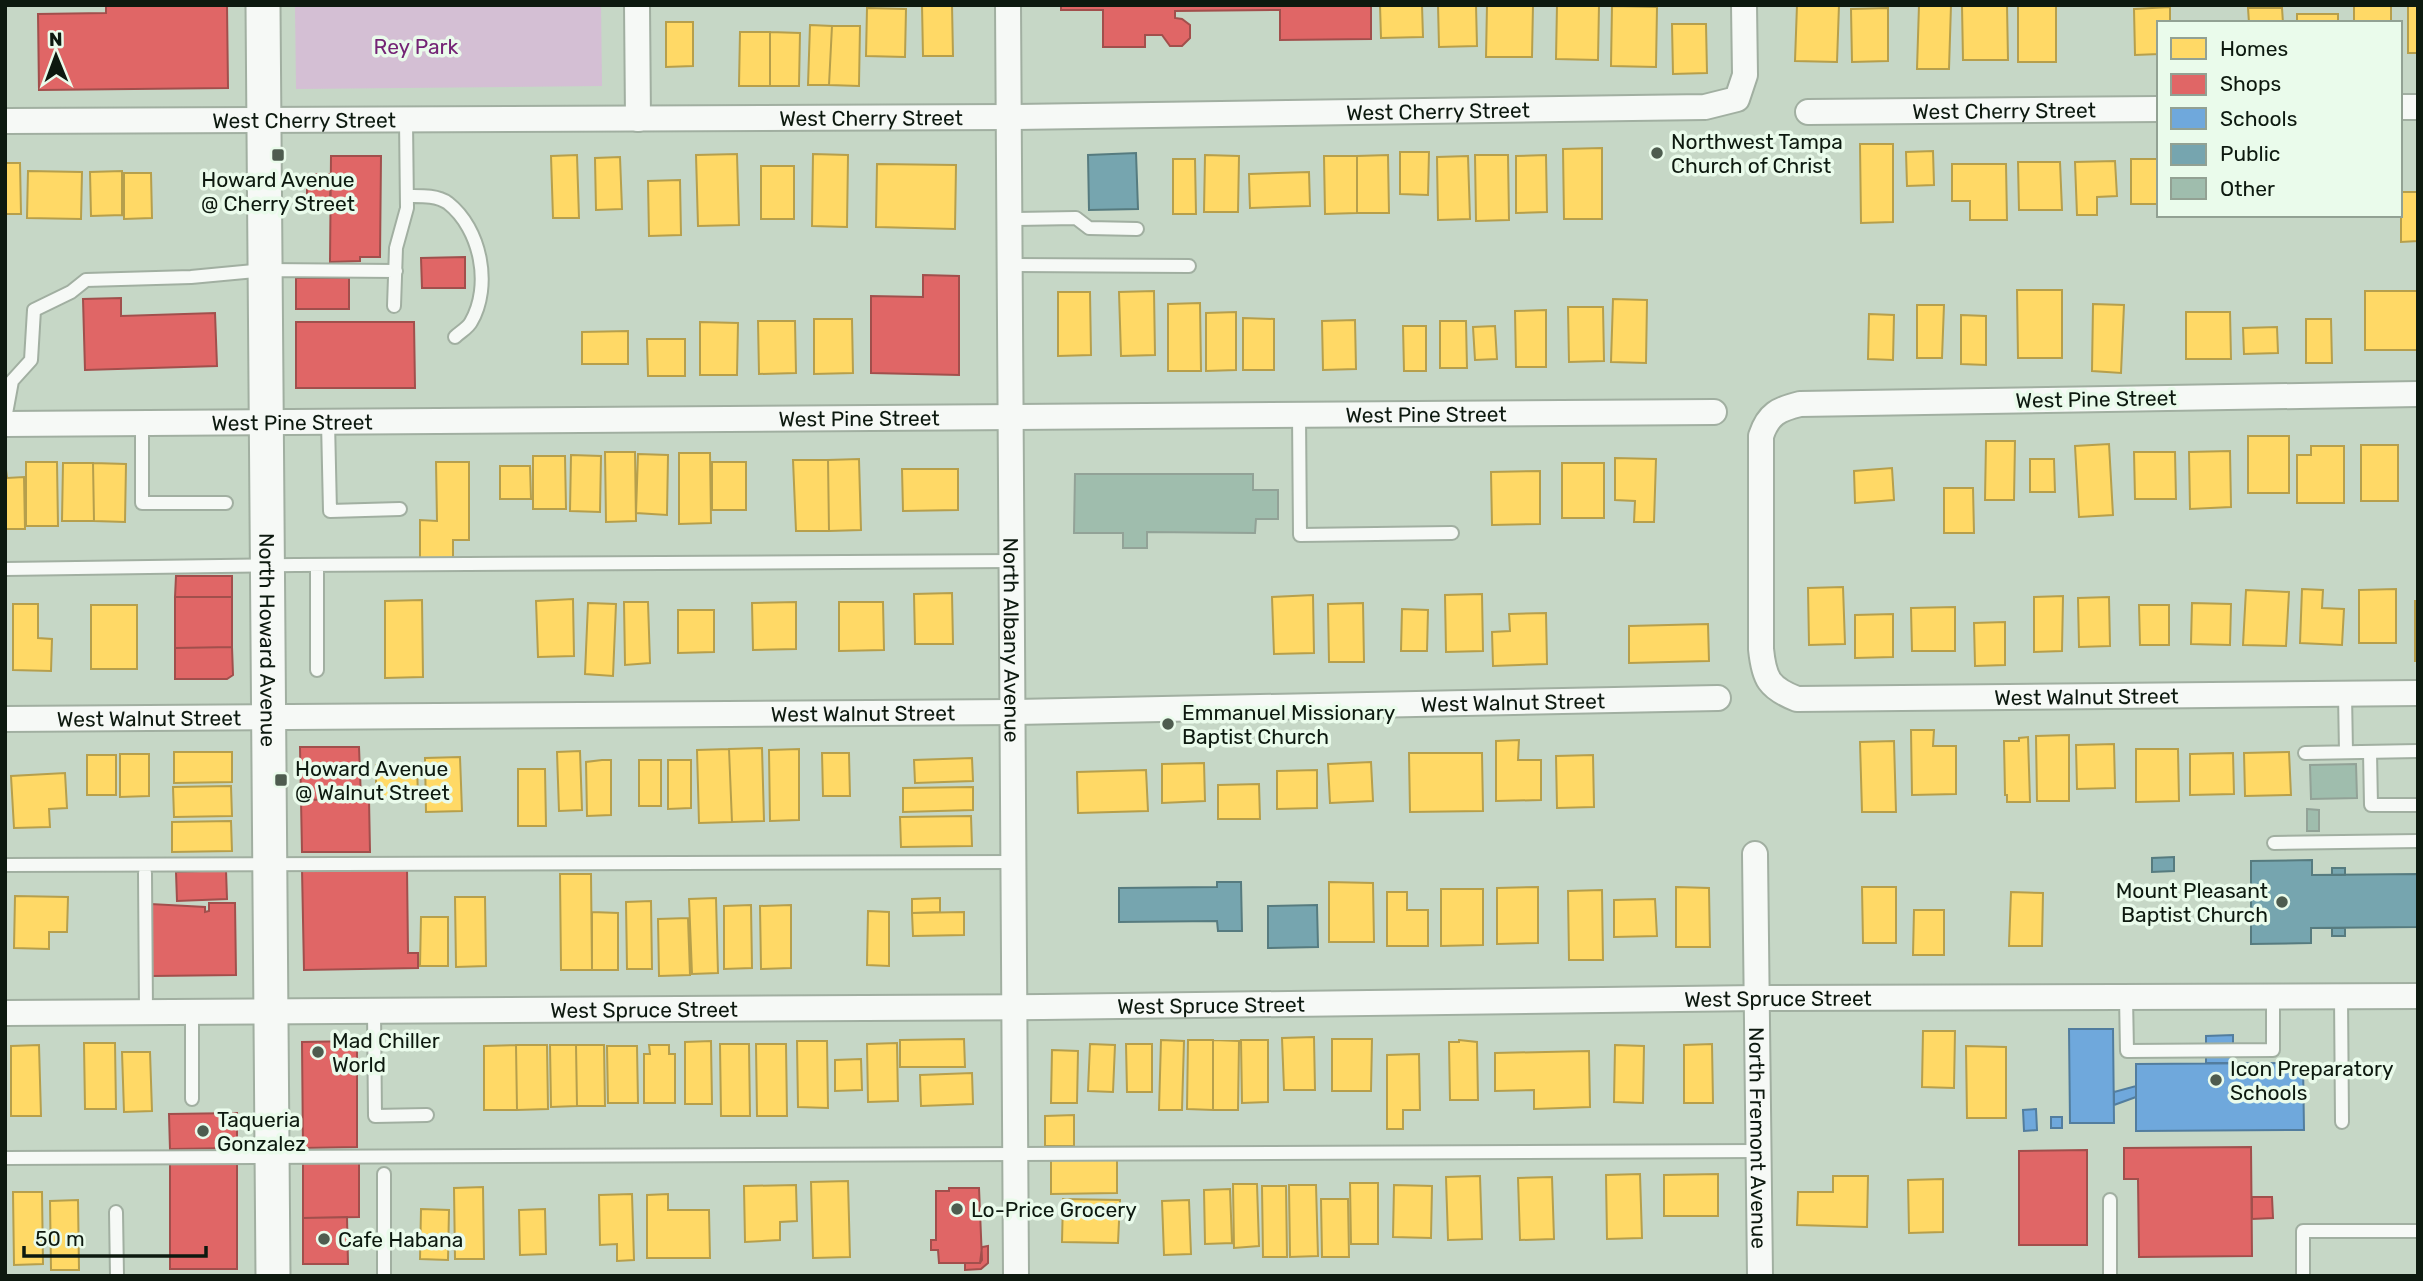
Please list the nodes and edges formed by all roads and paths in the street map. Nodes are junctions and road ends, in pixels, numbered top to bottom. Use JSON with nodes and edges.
{"nodes":[{"id":1,"x":263,"y":5,"type":"edge"},
{"id":2,"x":637,"y":5,"type":"edge"},
{"id":3,"x":1008,"y":5,"type":"edge"},
{"id":4,"x":1744,"y":5,"type":"edge"},
{"id":5,"x":2157,"y":109,"type":"edge"},
{"id":6,"x":1808,"y":112,"type":"dead end"},
{"id":7,"x":1009,"y":117,"type":"junction"},
{"id":8,"x":638,"y":119,"type":"junction"},
{"id":9,"x":5,"y":121,"type":"edge"},
{"id":10,"x":406,"y":121,"type":"junction"},
{"id":11,"x":264,"y":122,"type":"junction"},
{"id":12,"x":407,"y":195,"type":"junction"},
{"id":13,"x":1010,"y":219,"type":"junction"},
{"id":14,"x":1137,"y":229,"type":"dead end"},
{"id":15,"x":1011,"y":265,"type":"junction"},
{"id":16,"x":1189,"y":266,"type":"dead end"},
{"id":17,"x":265,"y":270,"type":"junction"},
{"id":18,"x":396,"y":271,"type":"junction"},
{"id":19,"x":394,"y":306,"type":"dead end"},
{"id":20,"x":455,"y":337,"type":"dead end"},
{"id":21,"x":2418,"y":394,"type":"edge"},
{"id":22,"x":1714,"y":412,"type":"dead end"},
{"id":23,"x":1299,"y":415,"type":"junction"},
{"id":24,"x":1012,"y":418,"type":"junction"},
{"id":25,"x":5,"y":421,"type":"edge"},
{"id":26,"x":266,"y":422,"type":"junction"},
{"id":27,"x":328,"y":422,"type":"junction"},
{"id":28,"x":142,"y":423,"type":"junction"},
{"id":29,"x":226,"y":503,"type":"dead end"},
{"id":30,"x":400,"y":509,"type":"dead end"},
{"id":31,"x":1452,"y":533,"type":"dead end"},
{"id":32,"x":1013,"y":561,"type":"junction"},
{"id":33,"x":267,"y":565,"type":"junction"},
{"id":34,"x":317,"y":565,"type":"junction"},
{"id":35,"x":5,"y":569,"type":"edge"},
{"id":36,"x":317,"y":670,"type":"dead end"},
{"id":37,"x":1765,"y":674,"type":"joint"},
{"id":38,"x":2418,"y":693,"type":"edge"},
{"id":39,"x":2346,"y":694,"type":"junction"},
{"id":40,"x":1718,"y":698,"type":"dead end"},
{"id":41,"x":1013,"y":712,"type":"junction"},
{"id":42,"x":268,"y":718,"type":"junction"},
{"id":43,"x":5,"y":719,"type":"edge"},
{"id":44,"x":2418,"y":751,"type":"edge"},
{"id":45,"x":2346,"y":752,"type":"junction"},
{"id":46,"x":2370,"y":752,"type":"junction"},
{"id":47,"x":2305,"y":753,"type":"dead end"},
{"id":48,"x":2418,"y":805,"type":"edge"},
{"id":49,"x":2418,"y":841,"type":"edge"},
{"id":50,"x":2274,"y":844,"type":"dead end"},
{"id":51,"x":1755,"y":854,"type":"dead end"},
{"id":52,"x":1013,"y":862,"type":"junction"},
{"id":53,"x":270,"y":863,"type":"junction"},
{"id":54,"x":5,"y":865,"type":"edge"},
{"id":55,"x":145,"y":873,"type":"dead end"},
{"id":56,"x":2341,"y":996,"type":"junction"},
{"id":57,"x":2418,"y":996,"type":"edge"},
{"id":58,"x":2126,"y":997,"type":"junction"},
{"id":59,"x":2273,"y":997,"type":"junction"},
{"id":60,"x":1758,"y":998,"type":"junction"},
{"id":61,"x":1014,"y":1007,"type":"junction"},
{"id":62,"x":374,"y":1011,"type":"junction"},
{"id":63,"x":146,"y":1012,"type":"junction"},
{"id":64,"x":192,"y":1012,"type":"junction"},
{"id":65,"x":271,"y":1012,"type":"junction"},
{"id":66,"x":5,"y":1013,"type":"edge"},
{"id":67,"x":192,"y":1099,"type":"dead end"},
{"id":68,"x":426,"y":1115,"type":"dead end"},
{"id":69,"x":2342,"y":1122,"type":"dead end"},
{"id":70,"x":1759,"y":1151,"type":"junction"},
{"id":71,"x":1015,"y":1153,"type":"junction"},
{"id":72,"x":272,"y":1156,"type":"junction"},
{"id":73,"x":5,"y":1158,"type":"edge"},
{"id":74,"x":384,"y":1174,"type":"dead end"},
{"id":75,"x":2110,"y":1200,"type":"dead end"},
{"id":76,"x":116,"y":1212,"type":"dead end"},
{"id":77,"x":2418,"y":1231,"type":"edge"},
{"id":78,"x":117,"y":1276,"type":"edge"},
{"id":79,"x":273,"y":1276,"type":"edge"},
{"id":80,"x":384,"y":1276,"type":"edge"},
{"id":81,"x":1016,"y":1276,"type":"edge"},
{"id":82,"x":1760,"y":1276,"type":"edge"},
{"id":83,"x":2110,"y":1276,"type":"edge"},
{"id":84,"x":2303,"y":1276,"type":"edge"}],
"edges":[{"from":1,"to":11,"type":"main road","name":"North Howard Avenue"},
{"from":2,"to":8,"type":"street"},
{"from":3,"to":7,"type":"street","name":"North Albany Avenue"},
{"from":4,"to":7,"type":"street","name":"West Cherry Street"},
{"from":5,"to":6,"type":"street","name":"West Cherry Street"},
{"from":7,"to":8,"type":"street","name":"West Cherry Street"},
{"from":7,"to":13,"type":"street","name":"North Albany Avenue"},
{"from":8,"to":10,"type":"street","name":"West Cherry Street"},
{"from":9,"to":11,"type":"street","name":"West Cherry Street"},
{"from":10,"to":11,"type":"street","name":"West Cherry Street"},
{"from":10,"to":12,"type":"lane"},
{"from":11,"to":17,"type":"main road","name":"North Howard Avenue"},
{"from":12,"to":18,"type":"lane"},
{"from":12,"to":20,"type":"lane"},
{"from":13,"to":14,"type":"lane"},
{"from":13,"to":15,"type":"street","name":"North Albany Avenue"},
{"from":15,"to":16,"type":"lane"},
{"from":15,"to":24,"type":"street","name":"North Albany Avenue"},
{"from":17,"to":18,"type":"lane"},
{"from":17,"to":25,"type":"lane"},
{"from":17,"to":26,"type":"main road","name":"North Howard Avenue"},
{"from":18,"to":19,"type":"lane"},
{"from":21,"to":37,"type":"street","name":"West Pine Street"},
{"from":22,"to":23,"type":"street","name":"West Pine Street"},
{"from":23,"to":24,"type":"street","name":"West Pine Street"},
{"from":23,"to":31,"type":"lane"},
{"from":24,"to":27,"type":"street","name":"West Pine Street"},
{"from":24,"to":32,"type":"street","name":"North Albany Avenue"},
{"from":25,"to":28,"type":"street","name":"West Pine Street"},
{"from":26,"to":27,"type":"street","name":"West Pine Street"},
{"from":26,"to":28,"type":"street","name":"West Pine Street"},
{"from":26,"to":33,"type":"main road","name":"North Howard Avenue"},
{"from":27,"to":30,"type":"lane"},
{"from":28,"to":29,"type":"lane"},
{"from":32,"to":34,"type":"lane"},
{"from":32,"to":41,"type":"street","name":"North Albany Avenue"},
{"from":33,"to":34,"type":"lane"},
{"from":33,"to":35,"type":"lane"},
{"from":33,"to":42,"type":"main road","name":"North Howard Avenue"},
{"from":34,"to":36,"type":"lane"},
{"from":37,"to":39,"type":"street","name":"West Walnut Street"},
{"from":38,"to":39,"type":"street","name":"West Walnut Street"},
{"from":39,"to":45,"type":"lane"},
{"from":40,"to":41,"type":"street","name":"West Walnut Street"},
{"from":41,"to":42,"type":"street","name":"West Walnut Street"},
{"from":41,"to":52,"type":"street","name":"North Albany Avenue"},
{"from":42,"to":43,"type":"street","name":"West Walnut Street"},
{"from":42,"to":53,"type":"main road","name":"North Howard Avenue"},
{"from":44,"to":46,"type":"lane"},
{"from":45,"to":46,"type":"lane"},
{"from":45,"to":47,"type":"lane"},
{"from":46,"to":48,"type":"lane"},
{"from":49,"to":50,"type":"lane"},
{"from":51,"to":60,"type":"street","name":"North Fremont Avenue"},
{"from":52,"to":53,"type":"lane"},
{"from":52,"to":61,"type":"street","name":"North Albany Avenue"},
{"from":53,"to":54,"type":"lane"},
{"from":53,"to":65,"type":"main road","name":"North Howard Avenue"},
{"from":55,"to":63,"type":"lane"},
{"from":56,"to":57,"type":"street","name":"West Spruce Street"},
{"from":56,"to":59,"type":"street","name":"West Spruce Street"},
{"from":56,"to":69,"type":"lane"},
{"from":58,"to":59,"type":"street","name":"West Spruce Street"},
{"from":58,"to":59,"type":"lane"},
{"from":58,"to":60,"type":"street","name":"West Spruce Street"},
{"from":60,"to":61,"type":"street","name":"West Spruce Street"},
{"from":60,"to":70,"type":"street","name":"North Fremont Avenue"},
{"from":61,"to":62,"type":"street","name":"West Spruce Street"},
{"from":61,"to":71,"type":"street","name":"North Albany Avenue"},
{"from":62,"to":65,"type":"street","name":"West Spruce Street"},
{"from":62,"to":68,"type":"lane"},
{"from":63,"to":64,"type":"street","name":"West Spruce Street"},
{"from":63,"to":66,"type":"street","name":"West Spruce Street"},
{"from":64,"to":65,"type":"street","name":"West Spruce Street"},
{"from":64,"to":67,"type":"lane"},
{"from":65,"to":72,"type":"main road","name":"North Howard Avenue"},
{"from":70,"to":71,"type":"lane"},
{"from":70,"to":82,"type":"street","name":"North Fremont Avenue"},
{"from":71,"to":72,"type":"lane"},
{"from":71,"to":81,"type":"street","name":"North Albany Avenue"},
{"from":72,"to":73,"type":"lane"},
{"from":72,"to":79,"type":"main road","name":"North Howard Avenue"},
{"from":74,"to":80,"type":"lane"},
{"from":75,"to":83,"type":"lane"},
{"from":76,"to":78,"type":"lane"},
{"from":77,"to":84,"type":"lane"}]}
